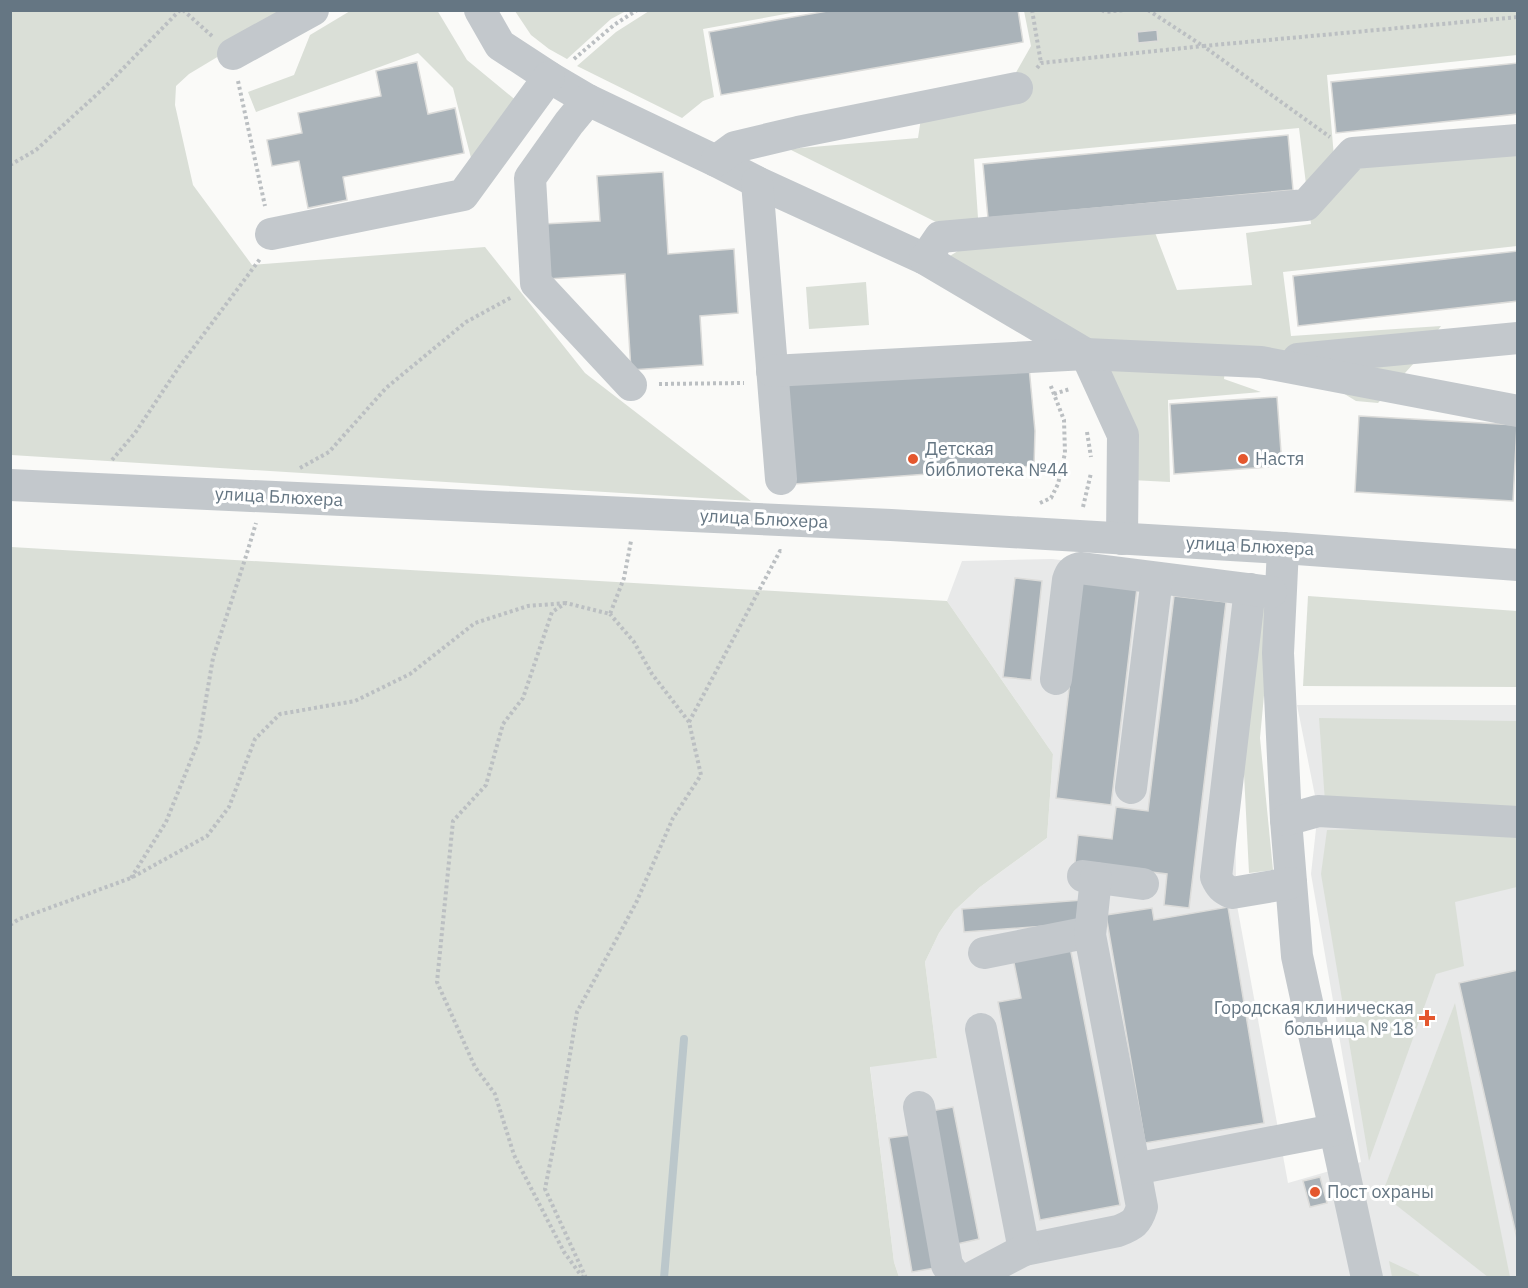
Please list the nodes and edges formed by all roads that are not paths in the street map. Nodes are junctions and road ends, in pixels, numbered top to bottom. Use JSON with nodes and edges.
{"nodes":[{"id":1,"x":313,"y":10,"type":"edge"},
{"id":2,"x":480,"y":10,"type":"edge"},
{"id":3,"x":233,"y":54,"type":"road end"},
{"id":4,"x":549,"y":77,"type":"junction"},
{"id":5,"x":1017,"y":88,"type":"road end"},
{"id":6,"x":588,"y":100,"type":"junction"},
{"id":7,"x":1518,"y":140,"type":"edge"},
{"id":8,"x":716,"y":161,"type":"junction"},
{"id":9,"x":757,"y":182,"type":"junction"},
{"id":10,"x":271,"y":234,"type":"road end"},
{"id":11,"x":925,"y":259,"type":"junction"},
{"id":12,"x":1518,"y":338,"type":"edge"},
{"id":13,"x":1086,"y":354,"type":"junction"},
{"id":14,"x":1261,"y":362,"type":"junction"},
{"id":15,"x":772,"y":377,"type":"junction"},
{"id":16,"x":631,"y":385,"type":"road end"},
{"id":17,"x":1518,"y":411,"type":"edge"},
{"id":18,"x":781,"y":479,"type":"dead end"},
{"id":19,"x":10,"y":485,"type":"edge"},
{"id":20,"x":1122,"y":539,"type":"junction"},
{"id":21,"x":1283,"y":548,"type":"junction"},
{"id":22,"x":1518,"y":565,"type":"edge"},
{"id":23,"x":1156,"y":578,"type":"junction"},
{"id":24,"x":1250,"y":589,"type":"junction"},
{"id":25,"x":1281,"y":593,"type":"junction"},
{"id":26,"x":1056,"y":679,"type":"dead end"},
{"id":27,"x":1131,"y":788,"type":"dead end"},
{"id":28,"x":1286,"y":820,"type":"junction"},
{"id":29,"x":1518,"y":822,"type":"edge"},
{"id":30,"x":1291,"y":883,"type":"junction"},
{"id":31,"x":1143,"y":884,"type":"dead end"},
{"id":32,"x":1090,"y":932,"type":"junction"},
{"id":33,"x":984,"y":953,"type":"dead end"},
{"id":34,"x":981,"y":1029,"type":"dead end"},
{"id":35,"x":919,"y":1107,"type":"dead end"},
{"id":36,"x":1334,"y":1130,"type":"junction"},
{"id":37,"x":1135,"y":1169,"type":"junction"},
{"id":38,"x":1024,"y":1250,"type":"junction"},
{"id":39,"x":972,"y":1276,"type":"edge"},
{"id":40,"x":1367,"y":1278,"type":"edge"}],
"edges":[{"from":1,"to":3,"type":"street"},
{"from":2,"to":4,"type":"street"},
{"from":4,"to":6,"type":"street"},
{"from":4,"to":10,"type":"street"},
{"from":5,"to":8,"type":"street"},
{"from":6,"to":8,"type":"street"},
{"from":6,"to":16,"type":"street"},
{"from":7,"to":11,"type":"street"},
{"from":8,"to":9,"type":"street"},
{"from":9,"to":11,"type":"street"},
{"from":9,"to":15,"type":"street"},
{"from":11,"to":13,"type":"street"},
{"from":12,"to":14,"type":"street"},
{"from":13,"to":14,"type":"street"},
{"from":13,"to":15,"type":"street"},
{"from":13,"to":20,"type":"street"},
{"from":14,"to":17,"type":"street"},
{"from":15,"to":18,"type":"street"},
{"from":19,"to":20,"type":"street","name":"улица Блюхера"},
{"from":20,"to":21,"type":"street","name":"улица Блюхера"},
{"from":21,"to":22,"type":"street","name":"улица Блюхера"},
{"from":21,"to":25,"type":"street"},
{"from":23,"to":24,"type":"street"},
{"from":23,"to":26,"type":"street"},
{"from":23,"to":27,"type":"street"},
{"from":24,"to":25,"type":"street"},
{"from":24,"to":30,"type":"street"},
{"from":25,"to":28,"type":"street"},
{"from":28,"to":29,"type":"street"},
{"from":28,"to":30,"type":"street"},
{"from":30,"to":36,"type":"street"},
{"from":31,"to":32,"type":"street"},
{"from":32,"to":33,"type":"street"},
{"from":32,"to":37,"type":"street"},
{"from":34,"to":38,"type":"street"},
{"from":35,"to":39,"type":"street"},
{"from":36,"to":37,"type":"street"},
{"from":36,"to":40,"type":"street"},
{"from":37,"to":38,"type":"street"},
{"from":38,"to":39,"type":"street"}]}
